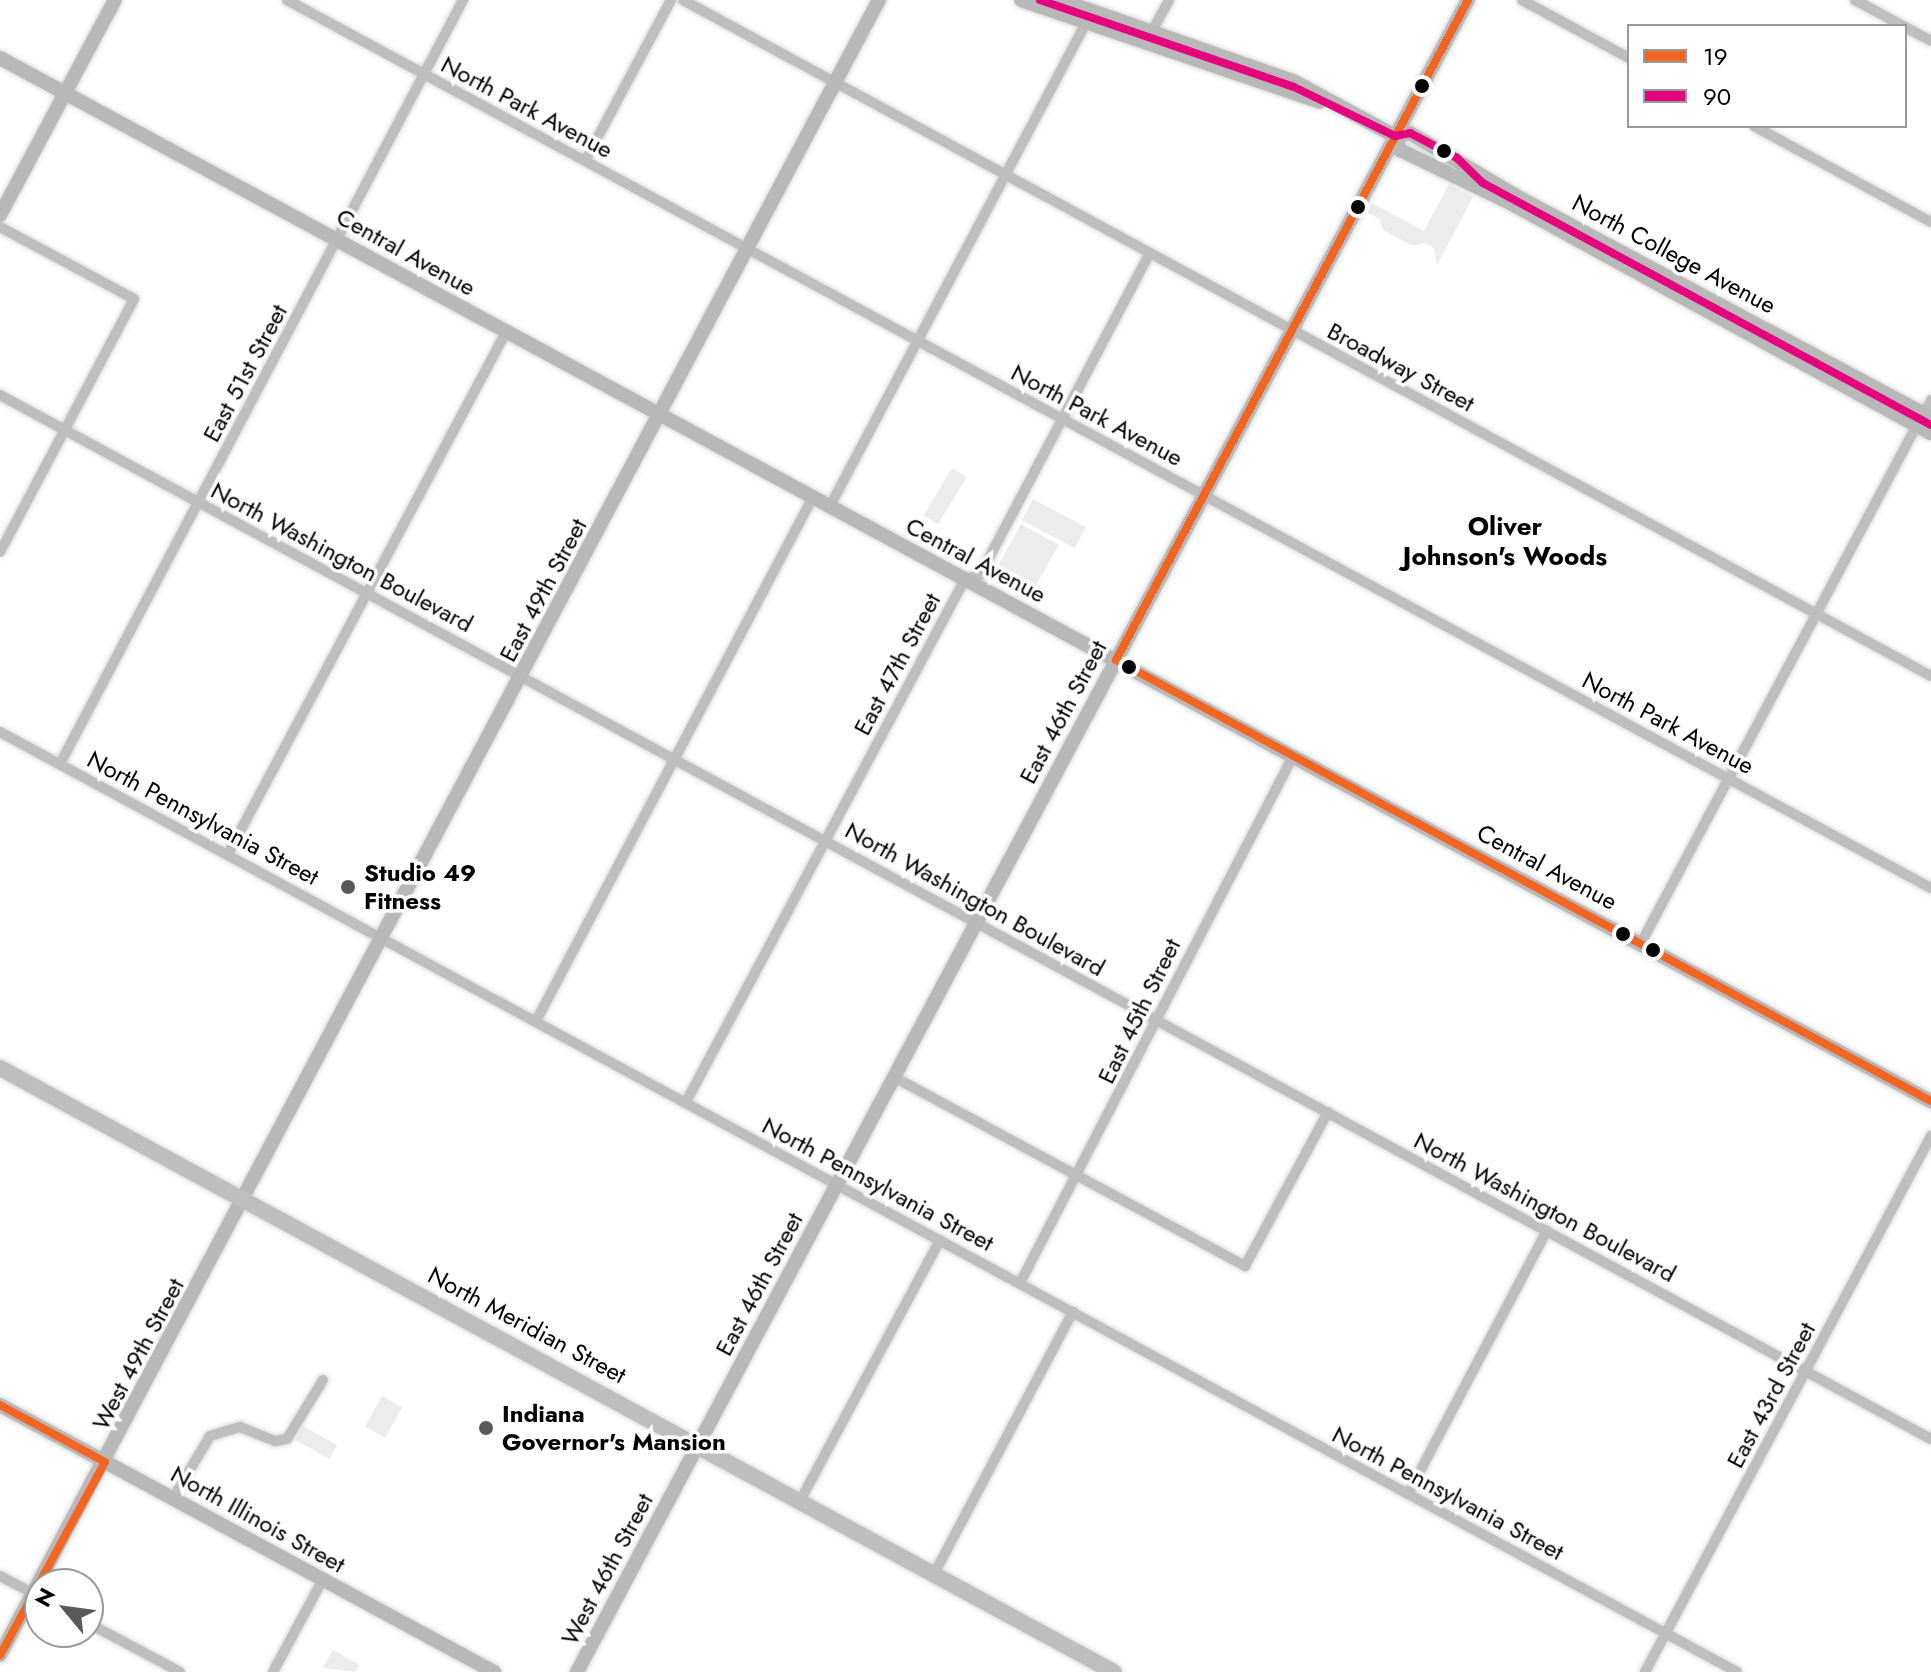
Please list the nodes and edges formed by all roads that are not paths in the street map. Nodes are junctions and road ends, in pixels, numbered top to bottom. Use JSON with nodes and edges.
{"nodes":[{"id":1,"x":115,"y":0,"type":"edge"},
{"id":2,"x":287,"y":0,"type":"edge"},
{"id":3,"x":463,"y":0,"type":"edge"},
{"id":4,"x":671,"y":0,"type":"edge"},
{"id":5,"x":683,"y":0,"type":"edge"},
{"id":6,"x":879,"y":0,"type":"edge"},
{"id":7,"x":1021,"y":0,"type":"edge"},
{"id":8,"x":1061,"y":0,"type":"edge"},
{"id":9,"x":1169,"y":0,"type":"edge"},
{"id":10,"x":1468,"y":0,"type":"edge"},
{"id":11,"x":1522,"y":0,"type":"edge"},
{"id":12,"x":1855,"y":0,"type":"edge"},
{"id":13,"x":1086,"y":23,"type":"junction"},
{"id":14,"x":1900,"y":24,"type":"edge"},
{"id":15,"x":1907,"y":28,"type":"edge"},
{"id":16,"x":1152,"y":31,"type":"junction"},
{"id":17,"x":1931,"y":41,"type":"edge"},
{"id":18,"x":1627,"y":57,"type":"edge"},
{"id":19,"x":0,"y":58,"type":"edge"},
{"id":20,"x":424,"y":74,"type":"junction"},
{"id":21,"x":836,"y":82,"type":"junction"},
{"id":22,"x":65,"y":93,"type":"junction"},
{"id":23,"x":1338,"y":108,"type":"junction"},
{"id":24,"x":1758,"y":128,"type":"edge"},
{"id":25,"x":1395,"y":136,"type":"junction"},
{"id":26,"x":585,"y":161,"type":"junction"},
{"id":27,"x":1006,"y":175,"type":"junction"},
{"id":28,"x":0,"y":215,"type":"edge"},
{"id":29,"x":1931,"y":222,"type":"edge"},
{"id":30,"x":0,"y":227,"type":"edge"},
{"id":31,"x":337,"y":239,"type":"junction"},
{"id":32,"x":747,"y":249,"type":"junction"},
{"id":33,"x":1150,"y":253,"type":"junction"},
{"id":34,"x":1291,"y":330,"type":"junction"},
{"id":35,"x":506,"y":332,"type":"junction"},
{"id":36,"x":918,"y":341,"type":"junction"},
{"id":37,"x":0,"y":395,"type":"edge"},
{"id":38,"x":1931,"y":400,"type":"edge"},
{"id":39,"x":661,"y":415,"type":"junction"},
{"id":40,"x":1062,"y":418,"type":"junction"},
{"id":41,"x":1926,"y":423,"type":"edge"},
{"id":42,"x":64,"y":430,"type":"junction"},
{"id":43,"x":1204,"y":495,"type":"junction"},
{"id":44,"x":813,"y":497,"type":"junction"},
{"id":45,"x":199,"y":502,"type":"junction"},
{"id":46,"x":830,"y":506,"type":"junction"},
{"id":47,"x":0,"y":552,"type":"edge"},
{"id":48,"x":965,"y":579,"type":"junction"},
{"id":49,"x":367,"y":593,"type":"junction"},
{"id":50,"x":1816,"y":614,"type":"junction"},
{"id":51,"x":1116,"y":660,"type":"junction"},
{"id":52,"x":1931,"y":676,"type":"edge"},
{"id":53,"x":521,"y":677,"type":"junction"},
{"id":54,"x":0,"y":732,"type":"edge"},
{"id":55,"x":1293,"y":756,"type":"junction"},
{"id":56,"x":674,"y":759,"type":"junction"},
{"id":57,"x":60,"y":764,"type":"junction"},
{"id":58,"x":1728,"y":778,"type":"junction"},
{"id":59,"x":825,"y":840,"type":"junction"},
{"id":60,"x":228,"y":854,"type":"junction"},
{"id":61,"x":1931,"y":888,"type":"edge"},
{"id":62,"x":976,"y":922,"type":"junction"},
{"id":63,"x":383,"y":938,"type":"junction"},
{"id":64,"x":1641,"y":943,"type":"junction"},
{"id":65,"x":536,"y":1021,"type":"junction"},
{"id":66,"x":1157,"y":1021,"type":"junction"},
{"id":67,"x":0,"y":1068,"type":"edge"},
{"id":68,"x":894,"y":1077,"type":"junction"},
{"id":69,"x":1931,"y":1101,"type":"edge"},
{"id":70,"x":686,"y":1102,"type":"junction"},
{"id":71,"x":1328,"y":1112,"type":"junction"},
{"id":72,"x":1931,"y":1136,"type":"edge"},
{"id":73,"x":1078,"y":1175,"type":"junction"},
{"id":74,"x":837,"y":1184,"type":"junction"},
{"id":75,"x":245,"y":1200,"type":"junction"},
{"id":76,"x":1547,"y":1230,"type":"junction"},
{"id":77,"x":940,"y":1240,"type":"junction"},
{"id":78,"x":1020,"y":1283,"type":"junction"},
{"id":79,"x":1073,"y":1312,"type":"junction"},
{"id":80,"x":1806,"y":1371,"type":"junction"},
{"id":81,"x":323,"y":1380,"type":"dead end"},
{"id":82,"x":0,"y":1405,"type":"edge"},
{"id":83,"x":1931,"y":1439,"type":"edge"},
{"id":84,"x":697,"y":1445,"type":"junction"},
{"id":85,"x":105,"y":1462,"type":"junction"},
{"id":86,"x":1408,"y":1494,"type":"junction"},
{"id":87,"x":173,"y":1498,"type":"junction"},
{"id":88,"x":800,"y":1501,"type":"junction"},
{"id":89,"x":51,"y":1568,"type":"edge"},
{"id":90,"x":934,"y":1574,"type":"junction"},
{"id":91,"x":0,"y":1576,"type":"edge"},
{"id":92,"x":323,"y":1579,"type":"junction"},
{"id":93,"x":24,"y":1588,"type":"edge"},
{"id":94,"x":24,"y":1616,"type":"edge"},
{"id":95,"x":104,"y":1632,"type":"edge"},
{"id":96,"x":1666,"y":1634,"type":"junction"},
{"id":97,"x":0,"y":1655,"type":"edge"},
{"id":98,"x":180,"y":1672,"type":"edge"},
{"id":99,"x":273,"y":1672,"type":"edge"},
{"id":100,"x":494,"y":1672,"type":"edge"},
{"id":101,"x":577,"y":1672,"type":"edge"},
{"id":102,"x":1112,"y":1672,"type":"edge"},
{"id":103,"x":1645,"y":1672,"type":"edge"},
{"id":104,"x":1737,"y":1672,"type":"edge"}],
"edges":[{"from":1,"to":22,"type":"main road"},
{"from":2,"to":20,"type":"street","name":"North Park Avenue"},
{"from":3,"to":20,"type":"street","name":"East 51st Street"},
{"from":4,"to":26,"type":"street"},
{"from":5,"to":21,"type":"street","name":"Broadway Street"},
{"from":6,"to":21,"type":"main road","name":"East 49th Street"},
{"from":7,"to":13,"type":"main road","name":"North College Avenue"},
{"from":8,"to":16,"type":"main road","name":"North College Avenue"},
{"from":9,"to":16,"type":"street"},
{"from":10,"to":25,"type":"main road","name":"East 46th Street"},
{"from":11,"to":18,"type":"street"},
{"from":12,"to":14,"type":"street"},
{"from":13,"to":23,"type":"main road","name":"North College Avenue"},
{"from":13,"to":27,"type":"street"},
{"from":15,"to":17,"type":"street"},
{"from":16,"to":23,"type":"main road","name":"North College Avenue"},
{"from":19,"to":22,"type":"main road","name":"Central Avenue"},
{"from":20,"to":26,"type":"street","name":"North Park Avenue"},
{"from":20,"to":31,"type":"street","name":"East 51st Street"},
{"from":21,"to":27,"type":"street","name":"Broadway Street"},
{"from":21,"to":32,"type":"main road","name":"East 49th Street"},
{"from":22,"to":28,"type":"main road"},
{"from":22,"to":31,"type":"main road","name":"Central Avenue"},
{"from":23,"to":25,"type":"main road","name":"North College Avenue"},
{"from":24,"to":29,"type":"street"},
{"from":25,"to":34,"type":"main road","name":"East 46th Street"},
{"from":25,"to":41,"type":"main road","name":"North College Avenue"},
{"from":26,"to":32,"type":"street","name":"North Park Avenue"},
{"from":27,"to":33,"type":"street","name":"Broadway Street"},
{"from":27,"to":36,"type":"street"},
{"from":30,"to":42,"type":"street"},
{"from":31,"to":35,"type":"main road","name":"Central Avenue"},
{"from":31,"to":45,"type":"street","name":"East 51st Street"},
{"from":32,"to":36,"type":"street","name":"North Park Avenue"},
{"from":32,"to":39,"type":"main road","name":"East 49th Street"},
{"from":33,"to":34,"type":"street","name":"Broadway Street"},
{"from":33,"to":40,"type":"street","name":"East 47th Street"},
{"from":34,"to":43,"type":"main road","name":"East 46th Street"},
{"from":34,"to":50,"type":"street","name":"Broadway Street"},
{"from":35,"to":39,"type":"main road","name":"Central Avenue"},
{"from":35,"to":49,"type":"street"},
{"from":36,"to":40,"type":"street","name":"North Park Avenue"},
{"from":36,"to":46,"type":"street"},
{"from":37,"to":42,"type":"street","name":"North Washington Boulevard"},
{"from":38,"to":41,"type":"street"},
{"from":39,"to":44,"type":"main road","name":"Central Avenue"},
{"from":39,"to":53,"type":"main road","name":"East 49th Street"},
{"from":40,"to":43,"type":"street","name":"North Park Avenue"},
{"from":40,"to":48,"type":"street","name":"East 47th Street"},
{"from":41,"to":50,"type":"street"},
{"from":42,"to":45,"type":"street","name":"North Washington Boulevard"},
{"from":42,"to":47,"type":"street"},
{"from":43,"to":51,"type":"main road","name":"East 46th Street"},
{"from":43,"to":58,"type":"street","name":"North Park Avenue"},
{"from":44,"to":46,"type":"main road","name":"Central Avenue"},
{"from":44,"to":56,"type":"street"},
{"from":45,"to":49,"type":"street","name":"North Washington Boulevard"},
{"from":45,"to":57,"type":"street","name":"East 51st Street"},
{"from":46,"to":48,"type":"main road","name":"Central Avenue"},
{"from":48,"to":51,"type":"main road","name":"Central Avenue"},
{"from":48,"to":59,"type":"street","name":"East 47th Street"},
{"from":49,"to":53,"type":"street","name":"North Washington Boulevard"},
{"from":49,"to":60,"type":"street"},
{"from":50,"to":52,"type":"street","name":"Broadway Street"},
{"from":50,"to":58,"type":"street"},
{"from":51,"to":55,"type":"main road","name":"Central Avenue"},
{"from":51,"to":62,"type":"main road","name":"East 46th Street"},
{"from":53,"to":56,"type":"street","name":"North Washington Boulevard"},
{"from":53,"to":63,"type":"main road","name":"East 49th Street"},
{"from":54,"to":57,"type":"street","name":"North Pennsylvania Street"},
{"from":55,"to":64,"type":"main road","name":"Central Avenue"},
{"from":55,"to":66,"type":"street","name":"East 45th Street"},
{"from":56,"to":59,"type":"street","name":"North Washington Boulevard"},
{"from":56,"to":65,"type":"street"},
{"from":57,"to":60,"type":"street","name":"North Pennsylvania Street"},
{"from":58,"to":61,"type":"street","name":"North Park Avenue"},
{"from":58,"to":64,"type":"street"},
{"from":59,"to":62,"type":"street","name":"North Washington Boulevard"},
{"from":59,"to":70,"type":"street","name":"East 47th Street"},
{"from":60,"to":63,"type":"street","name":"North Pennsylvania Street"},
{"from":62,"to":66,"type":"street","name":"North Washington Boulevard"},
{"from":62,"to":68,"type":"main road","name":"East 46th Street"},
{"from":63,"to":65,"type":"street","name":"North Pennsylvania Street"},
{"from":63,"to":75,"type":"main road","name":"East 49th Street"},
{"from":64,"to":69,"type":"main road","name":"Central Avenue"},
{"from":65,"to":70,"type":"street","name":"North Pennsylvania Street"},
{"from":66,"to":71,"type":"street","name":"North Washington Boulevard"},
{"from":66,"to":73,"type":"street","name":"East 45th Street"},
{"from":67,"to":75,"type":"main road","name":"North Meridian Street"},
{"from":68,"to":73,"type":"street"},
{"from":68,"to":74,"type":"main road","name":"East 46th Street"},
{"from":70,"to":74,"type":"street","name":"North Pennsylvania Street"},
{"from":71,"to":73,"type":"street"},
{"from":71,"to":76,"type":"street","name":"North Washington Boulevard"},
{"from":72,"to":80,"type":"street","name":"East 43rd Street"},
{"from":73,"to":78,"type":"street","name":"East 45th Street"},
{"from":74,"to":77,"type":"street","name":"North Pennsylvania Street"},
{"from":74,"to":84,"type":"main road","name":"East 46th Street"},
{"from":75,"to":84,"type":"main road","name":"North Meridian Street"},
{"from":75,"to":85,"type":"main road","name":"West 49th Street"},
{"from":76,"to":80,"type":"street","name":"North Washington Boulevard"},
{"from":76,"to":86,"type":"street"},
{"from":77,"to":78,"type":"street","name":"North Pennsylvania Street"},
{"from":77,"to":88,"type":"street"},
{"from":78,"to":79,"type":"street","name":"North Pennsylvania Street"},
{"from":79,"to":86,"type":"street","name":"North Pennsylvania Street"},
{"from":79,"to":90,"type":"street"},
{"from":80,"to":83,"type":"street","name":"North Washington Boulevard"},
{"from":80,"to":96,"type":"street","name":"East 43rd Street"},
{"from":81,"to":87,"type":"street"},
{"from":82,"to":85,"type":"main road","name":"North Illinois Street"},
{"from":84,"to":88,"type":"main road","name":"North Meridian Street"},
{"from":84,"to":101,"type":"main road","name":"West 46th Street"},
{"from":85,"to":87,"type":"main road","name":"North Illinois Street"},
{"from":85,"to":89,"type":"main road","name":"West 49th Street"},
{"from":86,"to":96,"type":"street","name":"North Pennsylvania Street"},
{"from":87,"to":92,"type":"main road","name":"North Illinois Street"},
{"from":88,"to":90,"type":"main road","name":"North Meridian Street"},
{"from":90,"to":102,"type":"main road","name":"North Meridian Street"},
{"from":91,"to":93,"type":"street"},
{"from":92,"to":99,"type":"street"},
{"from":92,"to":100,"type":"main road","name":"North Illinois Street"},
{"from":94,"to":97,"type":"main road","name":"West 49th Street"},
{"from":95,"to":98,"type":"street"},
{"from":96,"to":103,"type":"street","name":"East 43rd Street"},
{"from":96,"to":104,"type":"street","name":"North Pennsylvania Street"}]}
